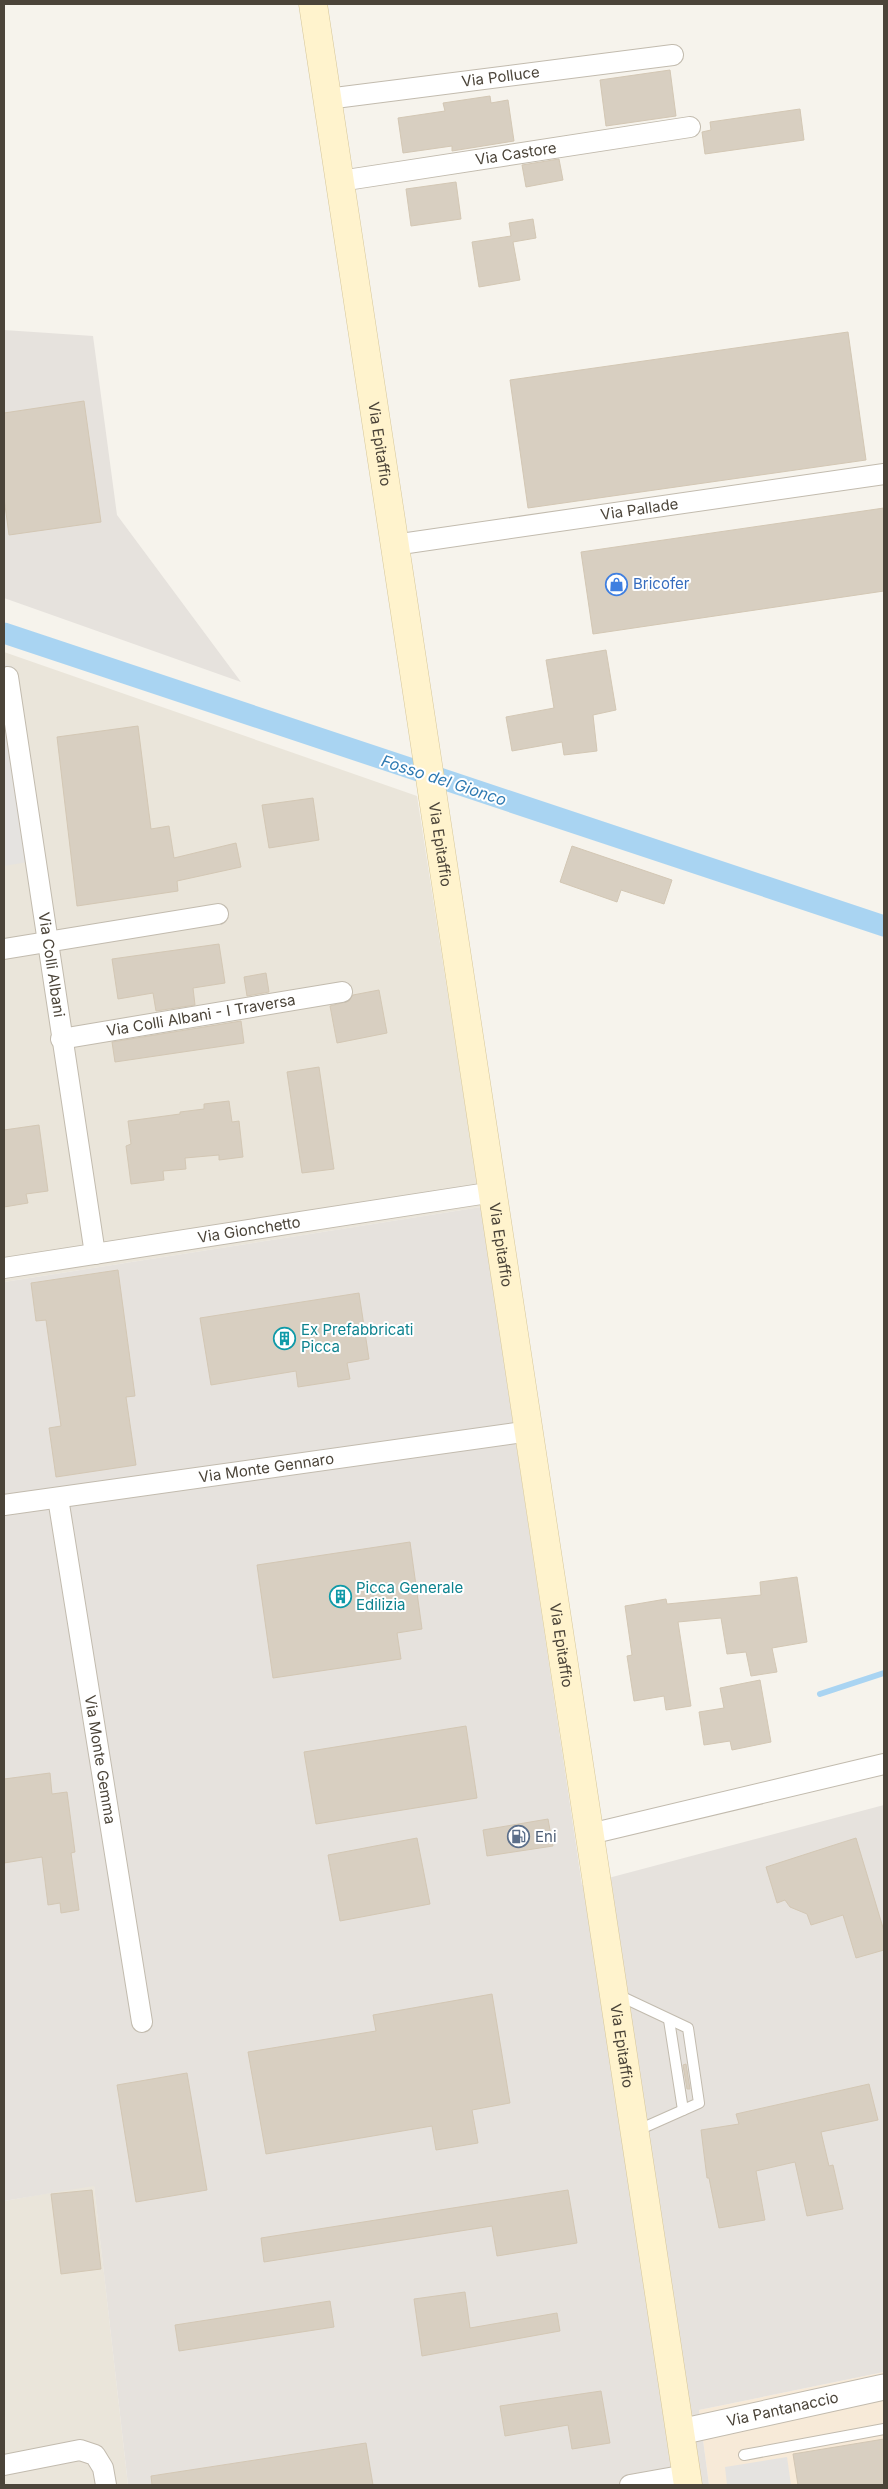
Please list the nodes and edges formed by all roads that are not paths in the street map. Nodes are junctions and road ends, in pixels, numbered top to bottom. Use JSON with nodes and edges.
{"nodes":[{"id":1,"x":313,"y":4,"type":"edge"},
{"id":2,"x":673,"y":55,"type":"dead end"},
{"id":3,"x":328,"y":99,"type":"junction"},
{"id":4,"x":690,"y":127,"type":"dead end"},
{"id":5,"x":340,"y":181,"type":"junction"},
{"id":6,"x":884,"y":474,"type":"edge"},
{"id":7,"x":394,"y":545,"type":"junction"},
{"id":8,"x":8,"y":677,"type":"dead end"},
{"id":9,"x":218,"y":914,"type":"dead end"},
{"id":10,"x":48,"y":942,"type":"junction"},
{"id":11,"x":4,"y":949,"type":"edge"},
{"id":12,"x":342,"y":992,"type":"dead end"},
{"id":13,"x":61,"y":1039,"type":"junction"},
{"id":14,"x":494,"y":1192,"type":"junction"},
{"id":15,"x":95,"y":1254,"type":"junction"},
{"id":16,"x":4,"y":1267,"type":"edge"},
{"id":17,"x":530,"y":1431,"type":"junction"},
{"id":18,"x":58,"y":1498,"type":"junction"},
{"id":19,"x":4,"y":1505,"type":"edge"},
{"id":20,"x":884,"y":1764,"type":"edge"},
{"id":21,"x":590,"y":1834,"type":"junction"},
{"id":22,"x":614,"y":1993,"type":"junction"},
{"id":23,"x":669,"y":2020,"type":"junction"},
{"id":24,"x":142,"y":2022,"type":"dead end"},
{"id":25,"x":683,"y":2110,"type":"junction"},
{"id":26,"x":635,"y":2132,"type":"junction"},
{"id":27,"x":884,"y":2387,"type":"edge"},
{"id":28,"x":884,"y":2429,"type":"edge"},
{"id":29,"x":680,"y":2432,"type":"junction"},
{"id":30,"x":744,"y":2455,"type":"dead end"},
{"id":31,"x":4,"y":2464,"type":"edge"},
{"id":32,"x":687,"y":2480,"type":"edge"},
{"id":33,"x":106,"y":2485,"type":"edge"},
{"id":34,"x":630,"y":2485,"type":"edge"}],
"edges":[{"from":1,"to":3,"type":"main road","name":"Via Epitaffio"},
{"from":2,"to":3,"type":"street","name":"Via Polluce"},
{"from":3,"to":5,"type":"main road","name":"Via Epitaffio"},
{"from":4,"to":5,"type":"street","name":"Via Castore"},
{"from":5,"to":7,"type":"main road","name":"Via Epitaffio"},
{"from":6,"to":7,"type":"street","name":"Via Pallade"},
{"from":7,"to":14,"type":"main road","name":"Via Epitaffio"},
{"from":8,"to":10,"type":"street","name":"Via Colli Albani"},
{"from":9,"to":10,"type":"street"},
{"from":10,"to":11,"type":"street"},
{"from":10,"to":13,"type":"street","name":"Via Colli Albani"},
{"from":12,"to":13,"type":"street","name":"Via Colli Albani - I Traversa"},
{"from":13,"to":15,"type":"street","name":"Via Colli Albani"},
{"from":14,"to":15,"type":"street","name":"Via Gionchetto"},
{"from":14,"to":17,"type":"main road","name":"Via Epitaffio"},
{"from":15,"to":16,"type":"street","name":"Via Gionchetto"},
{"from":17,"to":18,"type":"street","name":"Via Monte Gennaro"},
{"from":17,"to":21,"type":"main road","name":"Via Epitaffio"},
{"from":18,"to":19,"type":"street","name":"Via Monte Gennaro"},
{"from":18,"to":24,"type":"street","name":"Via Monte Gemma"},
{"from":20,"to":21,"type":"street"},
{"from":21,"to":22,"type":"main road","name":"Via Epitaffio"},
{"from":22,"to":23,"type":"lane"},
{"from":22,"to":26,"type":"main road","name":"Via Epitaffio"},
{"from":23,"to":25,"type":"lane"},
{"from":23,"to":25,"type":"lane"},
{"from":25,"to":26,"type":"lane"},
{"from":26,"to":29,"type":"main road","name":"Via Epitaffio"},
{"from":27,"to":29,"type":"street","name":"Via Pantanaccio"},
{"from":28,"to":30,"type":"lane"},
{"from":29,"to":32,"type":"main road","name":"Via Epitaffio"},
{"from":31,"to":33,"type":"street"},
{"from":32,"to":34,"type":"street"}]}
